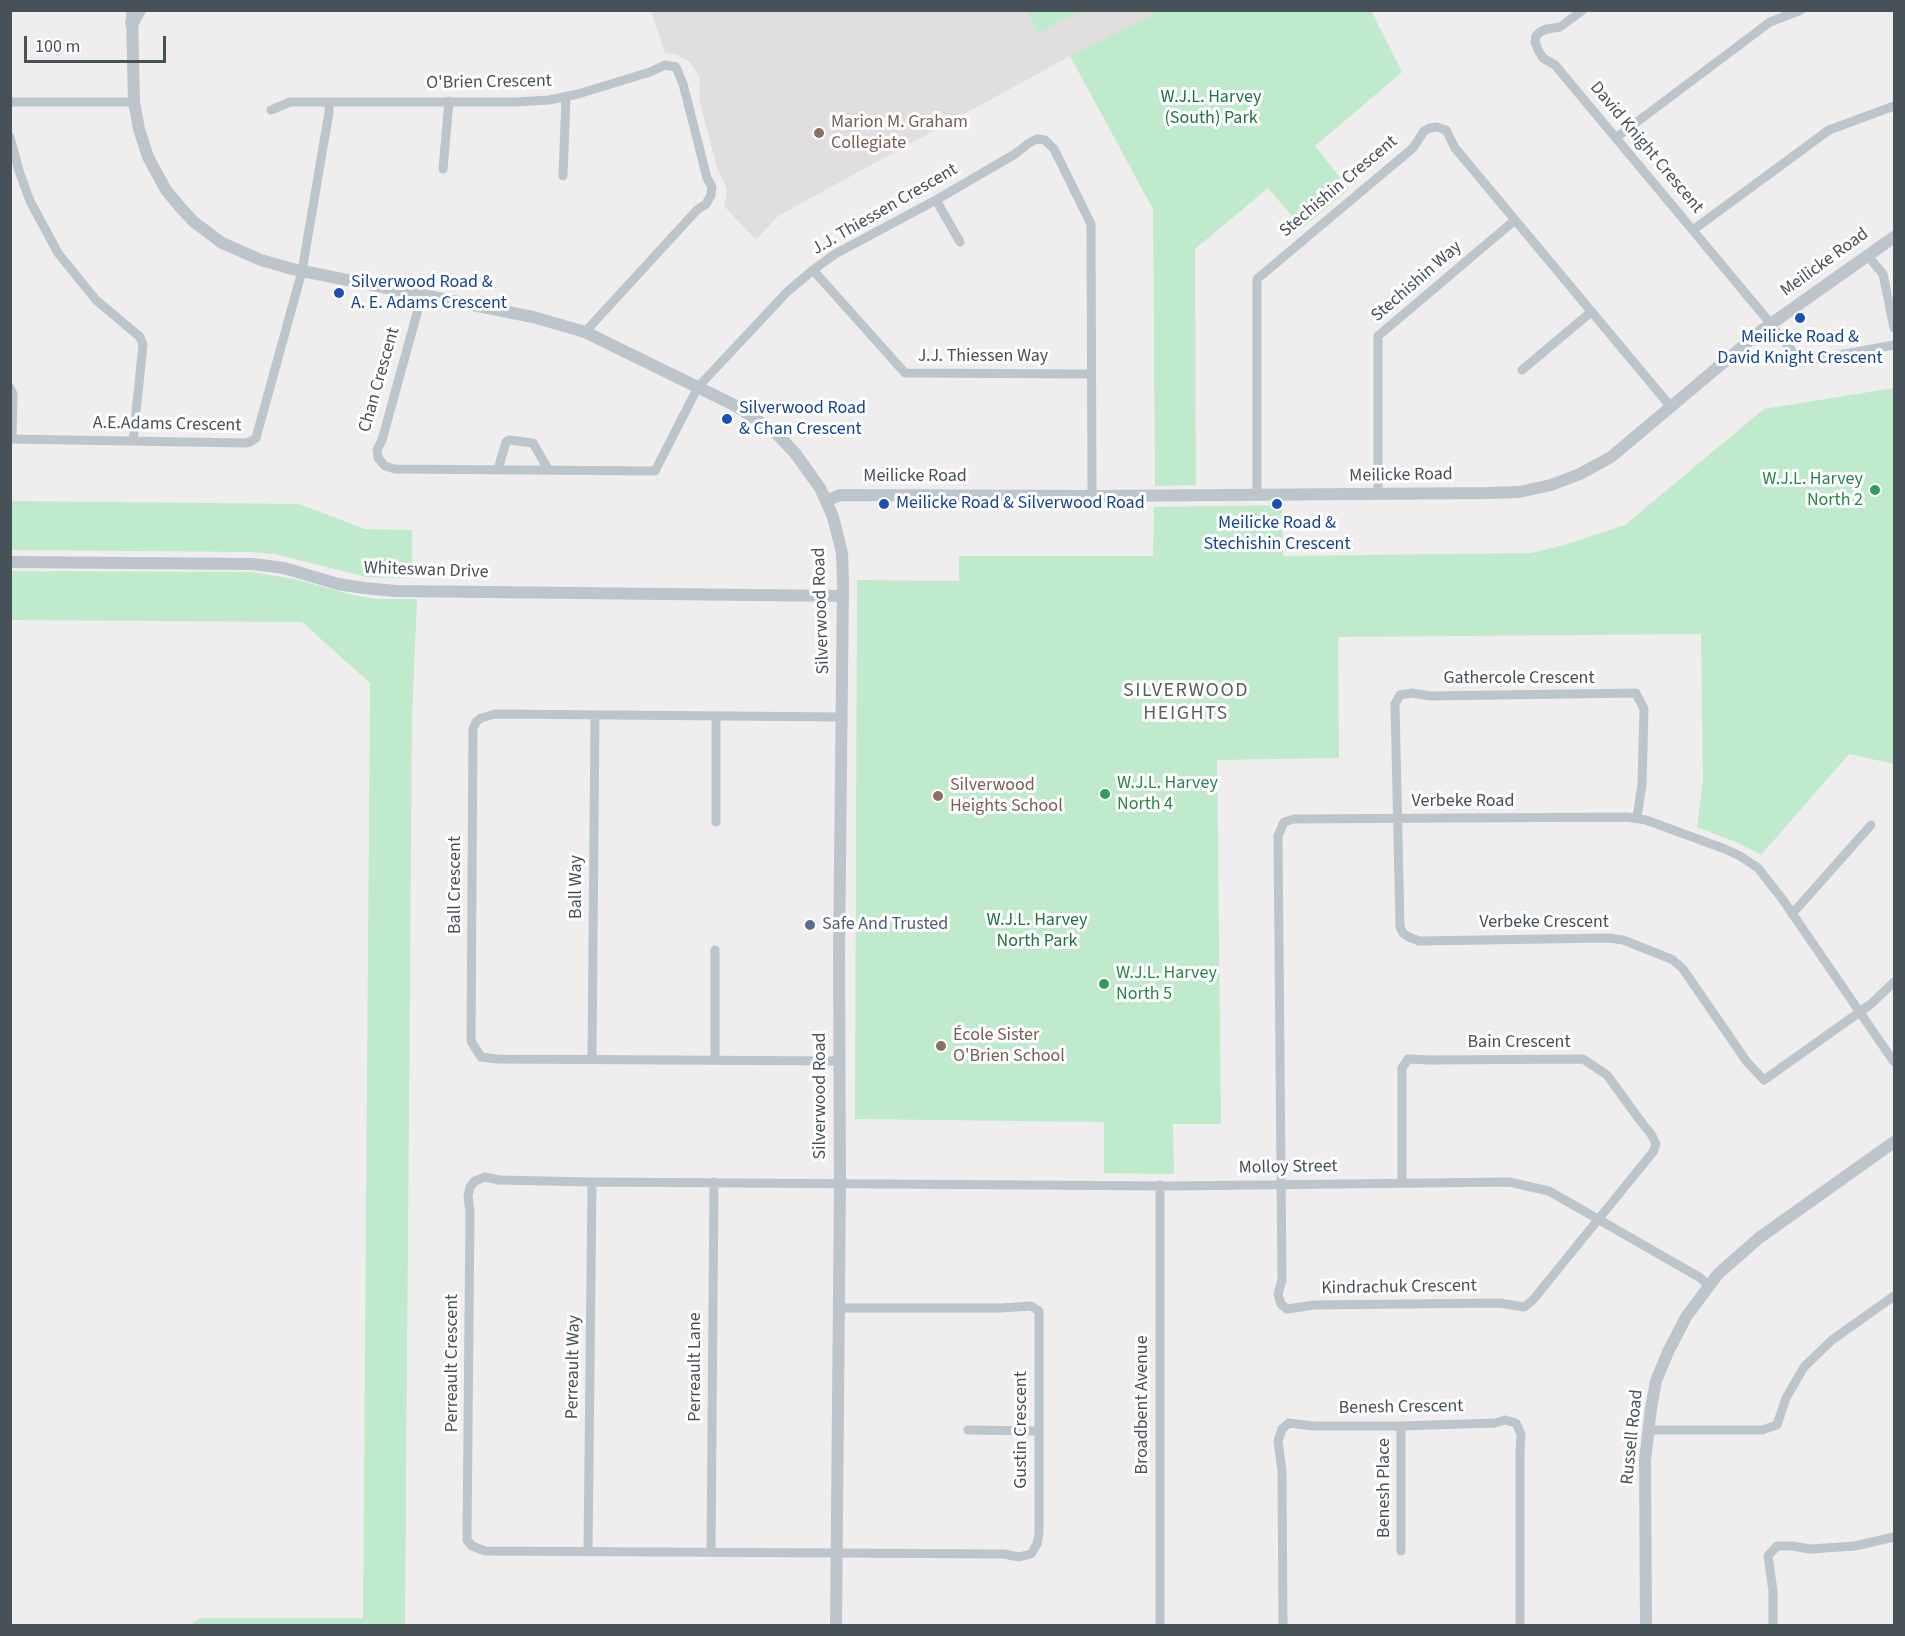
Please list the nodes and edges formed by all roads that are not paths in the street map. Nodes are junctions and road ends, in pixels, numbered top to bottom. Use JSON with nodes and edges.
{"nodes":[{"id":1,"x":1583,"y":10,"type":"edge"},
{"id":2,"x":1801,"y":10,"type":"edge"},
{"id":3,"x":134,"y":14,"type":"edge"},
{"id":4,"x":566,"y":97,"type":"junction"},
{"id":5,"x":450,"y":101,"type":"junction"},
{"id":6,"x":10,"y":102,"type":"edge"},
{"id":7,"x":134,"y":102,"type":"junction"},
{"id":8,"x":329,"y":102,"type":"junction"},
{"id":9,"x":1894,"y":106,"type":"edge"},
{"id":10,"x":271,"y":110,"type":"dead end"},
{"id":11,"x":10,"y":137,"type":"edge"},
{"id":12,"x":1617,"y":137,"type":"junction"},
{"id":13,"x":443,"y":169,"type":"dead end"},
{"id":14,"x":563,"y":176,"type":"dead end"},
{"id":15,"x":936,"y":200,"type":"junction"},
{"id":16,"x":1515,"y":220,"type":"junction"},
{"id":17,"x":1694,"y":230,"type":"junction"},
{"id":18,"x":1894,"y":237,"type":"edge"},
{"id":19,"x":960,"y":242,"type":"dead end"},
{"id":20,"x":1867,"y":255,"type":"junction"},
{"id":21,"x":813,"y":270,"type":"junction"},
{"id":22,"x":302,"y":271,"type":"junction"},
{"id":23,"x":422,"y":295,"type":"junction"},
{"id":24,"x":1591,"y":312,"type":"junction"},
{"id":25,"x":1774,"y":328,"type":"junction"},
{"id":26,"x":1894,"y":328,"type":"edge"},
{"id":27,"x":585,"y":332,"type":"junction"},
{"id":28,"x":1894,"y":345,"type":"edge"},
{"id":29,"x":1522,"y":370,"type":"dead end"},
{"id":30,"x":1091,"y":374,"type":"junction"},
{"id":31,"x":698,"y":387,"type":"junction"},
{"id":32,"x":10,"y":388,"type":"edge"},
{"id":33,"x":1671,"y":407,"type":"junction"},
{"id":34,"x":11,"y":439,"type":"edge"},
{"id":35,"x":133,"y":441,"type":"junction"},
{"id":36,"x":498,"y":469,"type":"junction"},
{"id":37,"x":548,"y":469,"type":"junction"},
{"id":38,"x":1378,"y":494,"type":"junction"},
{"id":39,"x":1257,"y":495,"type":"junction"},
{"id":40,"x":1092,"y":496,"type":"junction"},
{"id":41,"x":826,"y":501,"type":"junction"},
{"id":42,"x":10,"y":562,"type":"edge"},
{"id":43,"x":843,"y":596,"type":"junction"},
{"id":44,"x":595,"y":715,"type":"junction"},
{"id":45,"x":716,"y":717,"type":"junction"},
{"id":46,"x":843,"y":717,"type":"junction"},
{"id":47,"x":1637,"y":817,"type":"junction"},
{"id":48,"x":1399,"y":819,"type":"junction"},
{"id":49,"x":716,"y":822,"type":"dead end"},
{"id":50,"x":1870,"y":825,"type":"dead end"},
{"id":51,"x":1792,"y":914,"type":"junction"},
{"id":52,"x":715,"y":950,"type":"dead end"},
{"id":53,"x":1894,"y":981,"type":"edge"},
{"id":54,"x":1861,"y":1012,"type":"junction"},
{"id":55,"x":592,"y":1059,"type":"junction"},
{"id":56,"x":715,"y":1060,"type":"junction"},
{"id":57,"x":838,"y":1061,"type":"junction"},
{"id":58,"x":1894,"y":1062,"type":"edge"},
{"id":59,"x":1894,"y":1142,"type":"edge"},
{"id":60,"x":592,"y":1182,"type":"junction"},
{"id":61,"x":714,"y":1182,"type":"junction"},
{"id":62,"x":1402,"y":1183,"type":"junction"},
{"id":63,"x":840,"y":1184,"type":"junction"},
{"id":64,"x":1281,"y":1184,"type":"junction"},
{"id":65,"x":1160,"y":1185,"type":"junction"},
{"id":66,"x":1598,"y":1219,"type":"junction"},
{"id":67,"x":1709,"y":1286,"type":"junction"},
{"id":68,"x":1894,"y":1296,"type":"edge"},
{"id":69,"x":838,"y":1308,"type":"junction"},
{"id":70,"x":1401,"y":1426,"type":"junction"},
{"id":71,"x":968,"y":1430,"type":"dead end"},
{"id":72,"x":1648,"y":1430,"type":"junction"},
{"id":73,"x":1038,"y":1431,"type":"junction"},
{"id":74,"x":1894,"y":1537,"type":"edge"},
{"id":75,"x":588,"y":1551,"type":"junction"},
{"id":76,"x":1401,"y":1551,"type":"dead end"},
{"id":77,"x":711,"y":1552,"type":"junction"},
{"id":78,"x":836,"y":1553,"type":"junction"},
{"id":79,"x":836,"y":1626,"type":"edge"},
{"id":80,"x":1160,"y":1626,"type":"edge"},
{"id":81,"x":1283,"y":1626,"type":"edge"},
{"id":82,"x":1520,"y":1626,"type":"edge"},
{"id":83,"x":1646,"y":1626,"type":"edge"},
{"id":84,"x":1773,"y":1626,"type":"edge"}],
"edges":[{"from":1,"to":12,"type":"street","name":"David Knight Crescent"},
{"from":2,"to":12,"type":"street"},
{"from":3,"to":7,"type":"street","name":"Silverwood Road"},
{"from":4,"to":5,"type":"street","name":"O'Brien Crescent"},
{"from":4,"to":14,"type":"street"},
{"from":4,"to":27,"type":"street","name":"O'Brien Crescent"},
{"from":5,"to":8,"type":"street","name":"O'Brien Crescent"},
{"from":5,"to":13,"type":"street"},
{"from":6,"to":7,"type":"street"},
{"from":7,"to":22,"type":"street","name":"Silverwood Road"},
{"from":8,"to":10,"type":"street","name":"O'Brien Crescent"},
{"from":8,"to":22,"type":"street"},
{"from":9,"to":17,"type":"street"},
{"from":11,"to":35,"type":"street"},
{"from":12,"to":17,"type":"street","name":"David Knight Crescent"},
{"from":15,"to":19,"type":"street"},
{"from":15,"to":21,"type":"street","name":"J.J. Thiessen Crescent"},
{"from":15,"to":30,"type":"street","name":"J.J. Thiessen Crescent"},
{"from":16,"to":24,"type":"street","name":"Stechishin Crescent"},
{"from":16,"to":38,"type":"street","name":"Stechishin Way"},
{"from":16,"to":39,"type":"street","name":"Stechishin Crescent"},
{"from":17,"to":25,"type":"street","name":"David Knight Crescent"},
{"from":18,"to":20,"type":"street","name":"Meilicke Road"},
{"from":20,"to":25,"type":"street","name":"Meilicke Road"},
{"from":20,"to":26,"type":"street"},
{"from":21,"to":30,"type":"street","name":"J.J. Thiessen Way"},
{"from":21,"to":31,"type":"street","name":"J.J. Thiessen Crescent"},
{"from":22,"to":23,"type":"street","name":"Silverwood Road"},
{"from":22,"to":35,"type":"street","name":"A.E.Adams Crescent"},
{"from":23,"to":27,"type":"street","name":"Silverwood Road"},
{"from":23,"to":36,"type":"street","name":"Chan Crescent"},
{"from":24,"to":29,"type":"street"},
{"from":24,"to":33,"type":"street","name":"Stechishin Crescent"},
{"from":25,"to":28,"type":"street","name":"David Knight Crescent"},
{"from":25,"to":33,"type":"street","name":"Meilicke Road"},
{"from":27,"to":31,"type":"street","name":"Silverwood Road"},
{"from":30,"to":40,"type":"street","name":"J.J. Thiessen Crescent"},
{"from":31,"to":37,"type":"street","name":"Chan Crescent"},
{"from":31,"to":41,"type":"street","name":"Silverwood Road"},
{"from":32,"to":34,"type":"street"},
{"from":33,"to":38,"type":"street","name":"Meilicke Road"},
{"from":34,"to":35,"type":"street","name":"A.E.Adams Crescent"},
{"from":36,"to":37,"type":"street","name":"Chan Crescent"},
{"from":36,"to":37,"type":"street"},
{"from":38,"to":39,"type":"street","name":"Meilicke Road"},
{"from":39,"to":40,"type":"street","name":"Meilicke Road"},
{"from":40,"to":41,"type":"street","name":"Meilicke Road"},
{"from":41,"to":43,"type":"street","name":"Silverwood Road"},
{"from":42,"to":43,"type":"street","name":"Whiteswan Drive"},
{"from":43,"to":46,"type":"street","name":"Silverwood Road"},
{"from":44,"to":45,"type":"street","name":"Ball Crescent"},
{"from":44,"to":55,"type":"street","name":"Ball Way"},
{"from":44,"to":55,"type":"street","name":"Ball Crescent"},
{"from":45,"to":46,"type":"street","name":"Ball Crescent"},
{"from":45,"to":49,"type":"street"},
{"from":46,"to":57,"type":"street","name":"Silverwood Road"},
{"from":47,"to":48,"type":"street","name":"Verbeke Road"},
{"from":47,"to":48,"type":"street","name":"Gathercole Crescent"},
{"from":47,"to":51,"type":"street","name":"Verbeke Road"},
{"from":48,"to":54,"type":"street","name":"Verbeke Crescent"},
{"from":48,"to":64,"type":"street","name":"Verbeke Road"},
{"from":50,"to":51,"type":"street"},
{"from":51,"to":54,"type":"street","name":"Verbeke Road"},
{"from":52,"to":56,"type":"street"},
{"from":53,"to":54,"type":"street"},
{"from":54,"to":58,"type":"street","name":"Verbeke Road"},
{"from":55,"to":56,"type":"street","name":"Ball Crescent"},
{"from":56,"to":57,"type":"street","name":"Ball Crescent"},
{"from":57,"to":63,"type":"street","name":"Silverwood Road"},
{"from":59,"to":67,"type":"street","name":"Russell Road"},
{"from":60,"to":61,"type":"street","name":"Perreault Crescent"},
{"from":60,"to":75,"type":"street","name":"Perreault Way"},
{"from":60,"to":75,"type":"street","name":"Perreault Crescent"},
{"from":61,"to":63,"type":"street","name":"Perreault Crescent"},
{"from":61,"to":77,"type":"street","name":"Perreault Lane"},
{"from":62,"to":64,"type":"street","name":"Molloy Street"},
{"from":62,"to":66,"type":"street","name":"Molloy Street"},
{"from":62,"to":66,"type":"street","name":"Bain Crescent"},
{"from":63,"to":65,"type":"street","name":"Molloy Street"},
{"from":63,"to":69,"type":"street","name":"Silverwood Road"},
{"from":64,"to":65,"type":"street","name":"Molloy Street"},
{"from":64,"to":66,"type":"street","name":"Kindrachuk Crescent"},
{"from":65,"to":80,"type":"street","name":"Broadbent Avenue"},
{"from":66,"to":67,"type":"street","name":"Molloy Street"},
{"from":67,"to":72,"type":"street","name":"Russell Road"},
{"from":68,"to":72,"type":"street"},
{"from":69,"to":73,"type":"street","name":"Gustin Crescent"},
{"from":69,"to":78,"type":"street","name":"Silverwood Road"},
{"from":70,"to":76,"type":"street","name":"Benesh Place"},
{"from":70,"to":81,"type":"street","name":"Benesh Crescent"},
{"from":70,"to":82,"type":"street","name":"Benesh Crescent"},
{"from":71,"to":73,"type":"street"},
{"from":72,"to":83,"type":"street","name":"Russell Road"},
{"from":73,"to":78,"type":"street","name":"Gustin Crescent"},
{"from":74,"to":84,"type":"street"},
{"from":75,"to":77,"type":"street","name":"Perreault Crescent"},
{"from":77,"to":78,"type":"street","name":"Perreault Crescent"},
{"from":78,"to":79,"type":"street","name":"Silverwood Road"}]}
